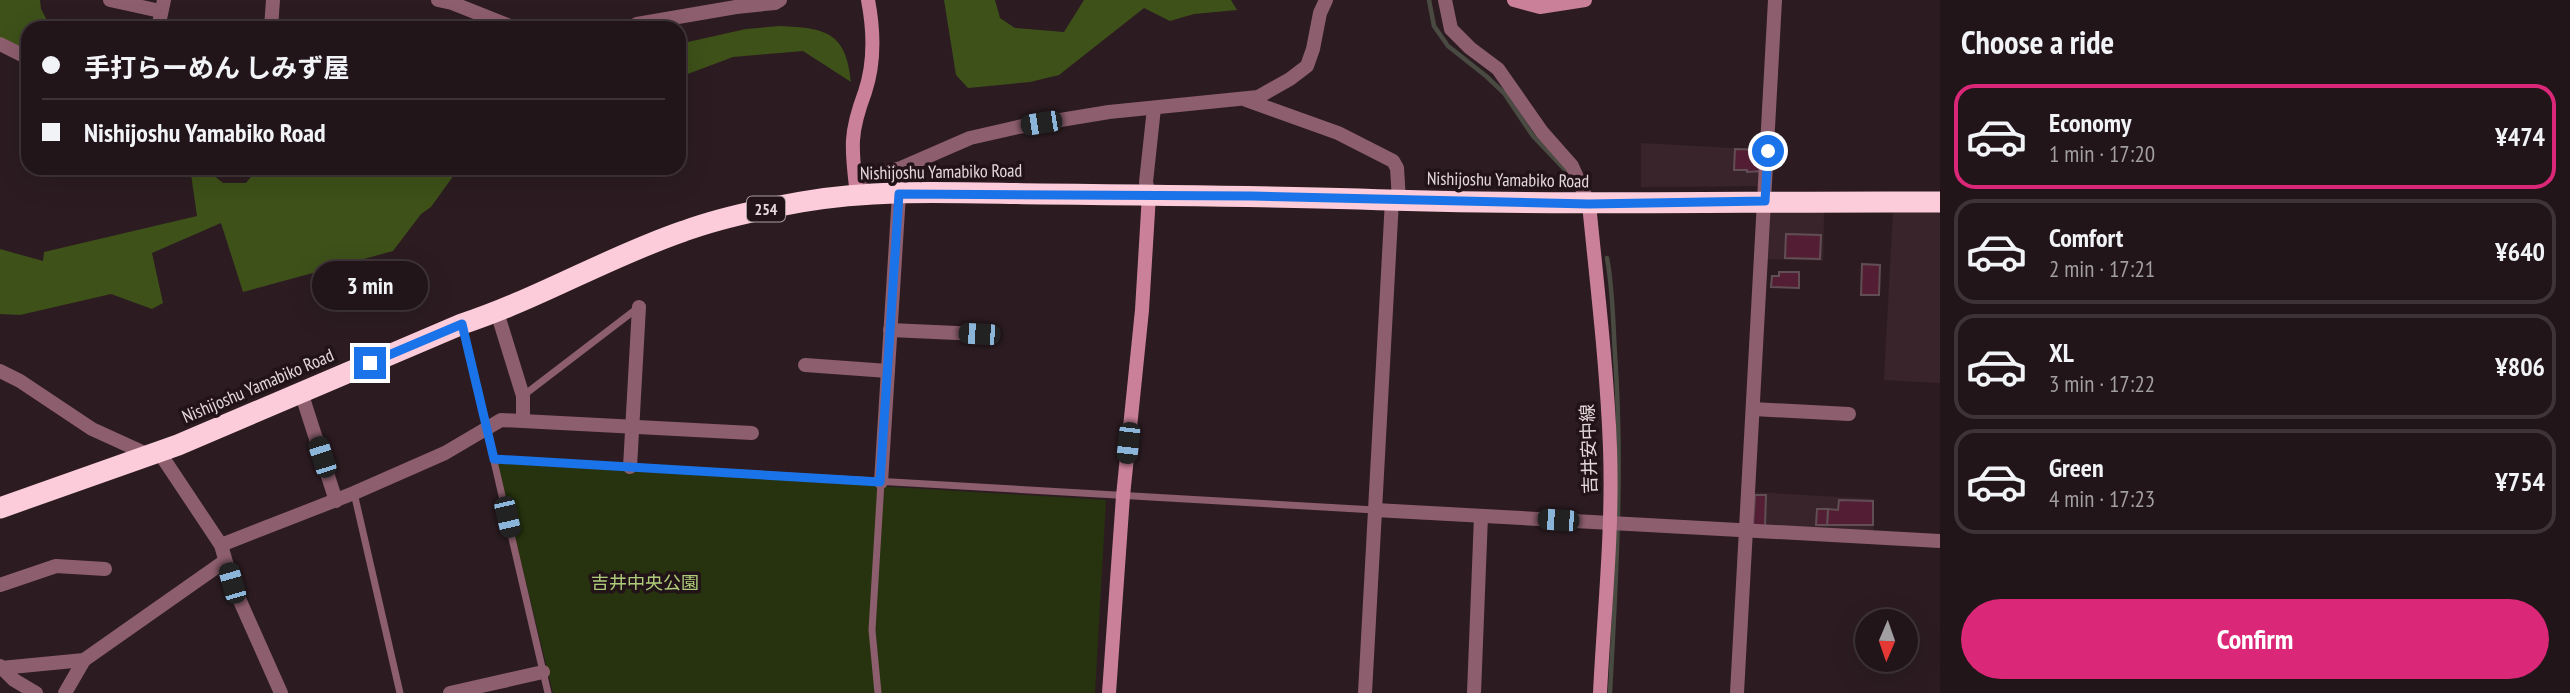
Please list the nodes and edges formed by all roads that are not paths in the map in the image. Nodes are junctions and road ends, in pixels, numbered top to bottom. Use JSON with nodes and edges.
{"nodes":[{"id":1,"x":110,"y":0,"type":"edge"},
{"id":2,"x":273,"y":0,"type":"edge"},
{"id":3,"x":780,"y":0,"type":"edge"},
{"id":4,"x":868,"y":0,"type":"edge"},
{"id":5,"x":1326,"y":0,"type":"edge"},
{"id":6,"x":1445,"y":0,"type":"edge"},
{"id":7,"x":1514,"y":0,"type":"edge"},
{"id":8,"x":1586,"y":0,"type":"edge"},
{"id":9,"x":1775,"y":0,"type":"edge"},
{"id":10,"x":448,"y":1,"type":"edge"},
{"id":11,"x":162,"y":6,"type":"edge"},
{"id":12,"x":272,"y":21,"type":"edge"},
{"id":13,"x":498,"y":21,"type":"edge"},
{"id":14,"x":656,"y":21,"type":"edge"},
{"id":15,"x":0,"y":44,"type":"edge"},
{"id":16,"x":21,"y":54,"type":"edge"},
{"id":17,"x":1246,"y":100,"type":"junction"},
{"id":18,"x":1154,"y":108,"type":"junction"},
{"id":19,"x":861,"y":186,"type":"junction"},
{"id":20,"x":899,"y":194,"type":"junction"},
{"id":21,"x":1149,"y":195,"type":"junction"},
{"id":22,"x":1395,"y":200,"type":"junction"},
{"id":23,"x":1765,"y":201,"type":"junction"},
{"id":24,"x":1940,"y":202,"type":"edge"},
{"id":25,"x":1589,"y":204,"type":"junction"},
{"id":26,"x":639,"y":307,"type":"joint"},
{"id":27,"x":497,"y":312,"type":"junction"},
{"id":28,"x":462,"y":324,"type":"junction"},
{"id":29,"x":890,"y":330,"type":"junction"},
{"id":30,"x":979,"y":334,"type":"dead end"},
{"id":31,"x":805,"y":365,"type":"dead end"},
{"id":32,"x":0,"y":371,"type":"edge"},
{"id":33,"x":888,"y":371,"type":"junction"},
{"id":34,"x":301,"y":393,"type":"junction"},
{"id":35,"x":523,"y":396,"type":"junction"},
{"id":36,"x":1753,"y":409,"type":"junction"},
{"id":37,"x":1849,"y":414,"type":"dead end"},
{"id":38,"x":523,"y":420,"type":"junction"},
{"id":39,"x":632,"y":425,"type":"junction"},
{"id":40,"x":487,"y":428,"type":"junction"},
{"id":41,"x":752,"y":432,"type":"dead end"},
{"id":42,"x":154,"y":454,"type":"junction"},
{"id":43,"x":494,"y":459,"type":"junction"},
{"id":44,"x":630,"y":467,"type":"junction"},
{"id":45,"x":880,"y":482,"type":"junction"},
{"id":46,"x":354,"y":493,"type":"junction"},
{"id":47,"x":1123,"y":496,"type":"junction"},
{"id":48,"x":336,"y":500,"type":"junction"},
{"id":49,"x":0,"y":508,"type":"edge"},
{"id":50,"x":1375,"y":510,"type":"junction"},
{"id":51,"x":1481,"y":516,"type":"junction"},
{"id":52,"x":1609,"y":524,"type":"junction"},
{"id":53,"x":1746,"y":530,"type":"junction"},
{"id":54,"x":1940,"y":541,"type":"edge"},
{"id":55,"x":221,"y":545,"type":"junction"},
{"id":56,"x":225,"y":561,"type":"junction"},
{"id":57,"x":105,"y":569,"type":"dead end"},
{"id":58,"x":0,"y":585,"type":"edge"},
{"id":59,"x":84,"y":660,"type":"junction"},
{"id":60,"x":1,"y":667,"type":"edge"},
{"id":61,"x":543,"y":672,"type":"junction"},
{"id":62,"x":475,"y":690,"type":"edge"},
{"id":63,"x":36,"y":693,"type":"edge"},
{"id":64,"x":65,"y":693,"type":"edge"},
{"id":65,"x":281,"y":693,"type":"edge"},
{"id":66,"x":400,"y":693,"type":"edge"},
{"id":67,"x":450,"y":693,"type":"edge"},
{"id":68,"x":548,"y":693,"type":"edge"},
{"id":69,"x":878,"y":693,"type":"edge"},
{"id":70,"x":1109,"y":693,"type":"edge"},
{"id":71,"x":1365,"y":693,"type":"edge"},
{"id":72,"x":1474,"y":693,"type":"edge"},
{"id":73,"x":1600,"y":693,"type":"edge"},
{"id":74,"x":1737,"y":693,"type":"edge"}],
"edges":[{"from":1,"to":11,"type":"street"},
{"from":2,"to":12,"type":"street"},
{"from":3,"to":14,"type":"street"},
{"from":4,"to":19,"type":"street"},
{"from":5,"to":17,"type":"street"},
{"from":6,"to":25,"type":"street"},
{"from":7,"to":8,"type":"street"},
{"from":9,"to":23,"type":"street"},
{"from":10,"to":13,"type":"street"},
{"from":15,"to":16,"type":"street"},
{"from":17,"to":18,"type":"street"},
{"from":17,"to":22,"type":"street"},
{"from":18,"to":19,"type":"street"},
{"from":18,"to":21,"type":"street"},
{"from":19,"to":20,"type":"highway","name":"Nishijoshu Yamabiko Road","number":"254"},
{"from":19,"to":27,"type":"highway","name":"Nishijoshu Yamabiko Road","number":"254"},
{"from":20,"to":21,"type":"highway","name":"Nishijoshu Yamabiko Road","number":"254"},
{"from":20,"to":29,"type":"street"},
{"from":21,"to":22,"type":"highway","name":"Nishijoshu Yamabiko Road","number":"254"},
{"from":21,"to":47,"type":"street"},
{"from":22,"to":25,"type":"highway","name":"Nishijoshu Yamabiko Road","number":"254"},
{"from":22,"to":50,"type":"street"},
{"from":23,"to":24,"type":"highway","name":"Nishijoshu Yamabiko Road","number":"254"},
{"from":23,"to":25,"type":"highway","name":"Nishijoshu Yamabiko Road","number":"254"},
{"from":23,"to":36,"type":"street"},
{"from":25,"to":52,"type":"street","name":"吉井安中線"},
{"from":26,"to":35,"type":"lane"},
{"from":26,"to":39,"type":"street"},
{"from":27,"to":28,"type":"highway","name":"Nishijoshu Yamabiko Road","number":"254"},
{"from":27,"to":35,"type":"street"},
{"from":28,"to":34,"type":"highway","name":"Nishijoshu Yamabiko Road","number":"254"},
{"from":28,"to":40,"type":"lane"},
{"from":29,"to":30,"type":"street"},
{"from":29,"to":33,"type":"street"},
{"from":31,"to":33,"type":"street"},
{"from":32,"to":42,"type":"street"},
{"from":33,"to":45,"type":"street"},
{"from":34,"to":42,"type":"highway","name":"Nishijoshu Yamabiko Road","number":"254"},
{"from":34,"to":48,"type":"street"},
{"from":35,"to":38,"type":"street"},
{"from":36,"to":37,"type":"street"},
{"from":36,"to":53,"type":"street"},
{"from":38,"to":39,"type":"street"},
{"from":38,"to":40,"type":"street"},
{"from":39,"to":41,"type":"street"},
{"from":39,"to":44,"type":"street"},
{"from":40,"to":43,"type":"lane"},
{"from":40,"to":46,"type":"street"},
{"from":42,"to":49,"type":"highway","name":"Nishijoshu Yamabiko Road","number":"254"},
{"from":42,"to":55,"type":"street"},
{"from":43,"to":44,"type":"lane"},
{"from":43,"to":61,"type":"lane"},
{"from":44,"to":45,"type":"lane"},
{"from":45,"to":47,"type":"lane"},
{"from":45,"to":69,"type":"lane"},
{"from":46,"to":48,"type":"street"},
{"from":46,"to":66,"type":"lane"},
{"from":47,"to":50,"type":"lane"},
{"from":47,"to":70,"type":"street"},
{"from":48,"to":55,"type":"street"},
{"from":50,"to":51,"type":"street"},
{"from":50,"to":71,"type":"street"},
{"from":51,"to":52,"type":"street"},
{"from":51,"to":72,"type":"street"},
{"from":52,"to":53,"type":"street"},
{"from":52,"to":73,"type":"street","name":"吉井安中線"},
{"from":53,"to":54,"type":"street"},
{"from":53,"to":74,"type":"street"},
{"from":55,"to":56,"type":"street"},
{"from":56,"to":59,"type":"street"},
{"from":56,"to":65,"type":"street"},
{"from":57,"to":58,"type":"street"},
{"from":59,"to":60,"type":"street"},
{"from":59,"to":64,"type":"street"},
{"from":60,"to":63,"type":"street"},
{"from":61,"to":62,"type":"street"},
{"from":61,"to":68,"type":"lane"},
{"from":62,"to":67,"type":"street"}]}
